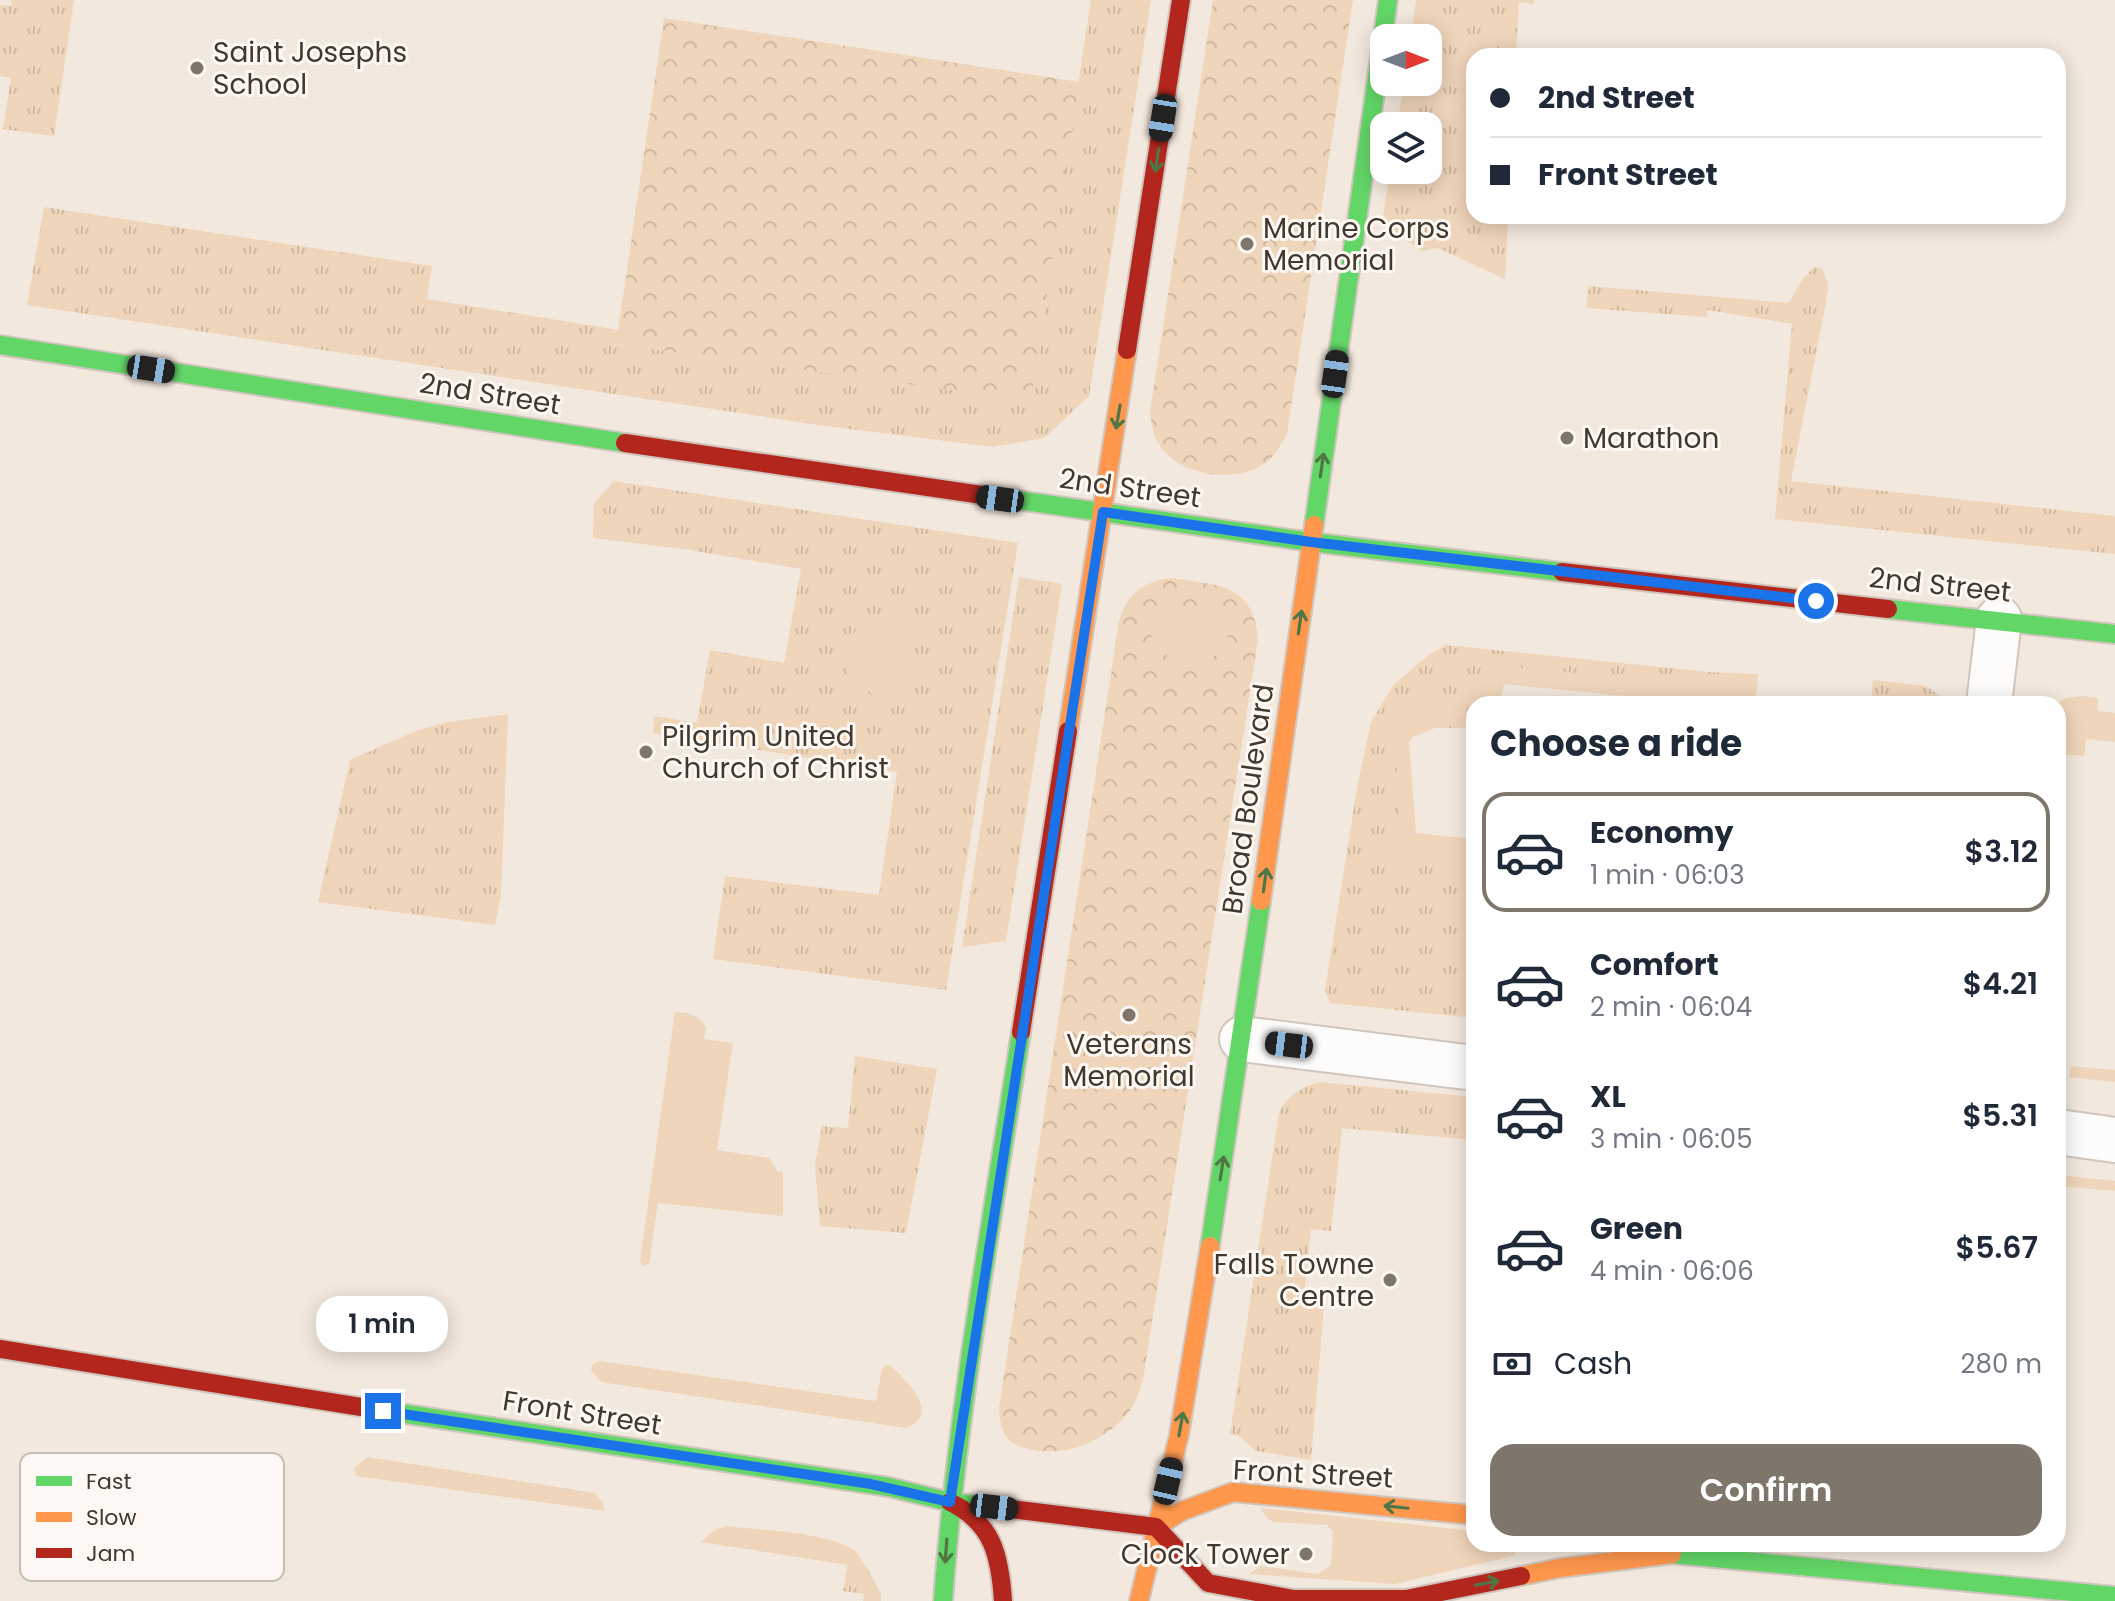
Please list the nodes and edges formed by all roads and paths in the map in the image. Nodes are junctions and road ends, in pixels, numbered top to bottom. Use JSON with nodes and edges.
{"nodes":[{"id":1,"x":1181,"y":0,"type":"edge"},
{"id":2,"x":1388,"y":0,"type":"edge"},
{"id":3,"x":0,"y":345,"type":"edge"},
{"id":4,"x":1103,"y":512,"type":"junction"},
{"id":5,"x":1311,"y":542,"type":"junction"},
{"id":6,"x":1999,"y":619,"type":"junction"},
{"id":7,"x":2115,"y":634,"type":"edge"},
{"id":8,"x":1990,"y":696,"type":"edge"},
{"id":9,"x":1242,"y":1039,"type":"junction"},
{"id":10,"x":1466,"y":1067,"type":"edge"},
{"id":11,"x":2066,"y":1133,"type":"edge"},
{"id":12,"x":2115,"y":1140,"type":"edge"},
{"id":13,"x":0,"y":1349,"type":"edge"},
{"id":14,"x":950,"y":1502,"type":"junction"},
{"id":15,"x":1466,"y":1514,"type":"edge"},
{"id":16,"x":1156,"y":1527,"type":"junction"},
{"id":17,"x":1664,"y":1552,"type":"edge"},
{"id":18,"x":1672,"y":1554,"type":"junction"},
{"id":19,"x":2115,"y":1596,"type":"edge"},
{"id":20,"x":943,"y":1601,"type":"edge"},
{"id":21,"x":1003,"y":1601,"type":"edge"},
{"id":22,"x":1139,"y":1601,"type":"edge"}],
"edges":[{"from":1,"to":4,"type":"main road","one_way":true},
{"from":5,"to":2,"type":"main road","name":"Broad Boulevard","one_way":true},
{"from":3,"to":4,"type":"main road","name":"2nd Street"},
{"from":4,"to":5,"type":"main road","name":"2nd Street"},
{"from":4,"to":14,"type":"main road"},
{"from":5,"to":6,"type":"main road","name":"2nd Street"},
{"from":9,"to":5,"type":"main road","name":"Broad Boulevard","one_way":true},
{"from":6,"to":7,"type":"main road","name":"2nd Street"},
{"from":6,"to":8,"type":"street"},
{"from":9,"to":10,"type":"street"},
{"from":16,"to":9,"type":"main road","name":"Broad Boulevard","one_way":true},
{"from":11,"to":12,"type":"street"},
{"from":13,"to":14,"type":"main road","name":"Front Street"},
{"from":14,"to":16,"type":"main road","name":"Front Street"},
{"from":14,"to":20,"type":"main road","one_way":true},
{"from":14,"to":21,"type":"main road"},
{"from":15,"to":16,"type":"main road","name":"Front Street","one_way":true},
{"from":16,"to":18,"type":"main road","one_way":true},
{"from":16,"to":22,"type":"main road","name":"Broad Boulevard"},
{"from":17,"to":18,"type":"main road"},
{"from":18,"to":19,"type":"main road"}]}
